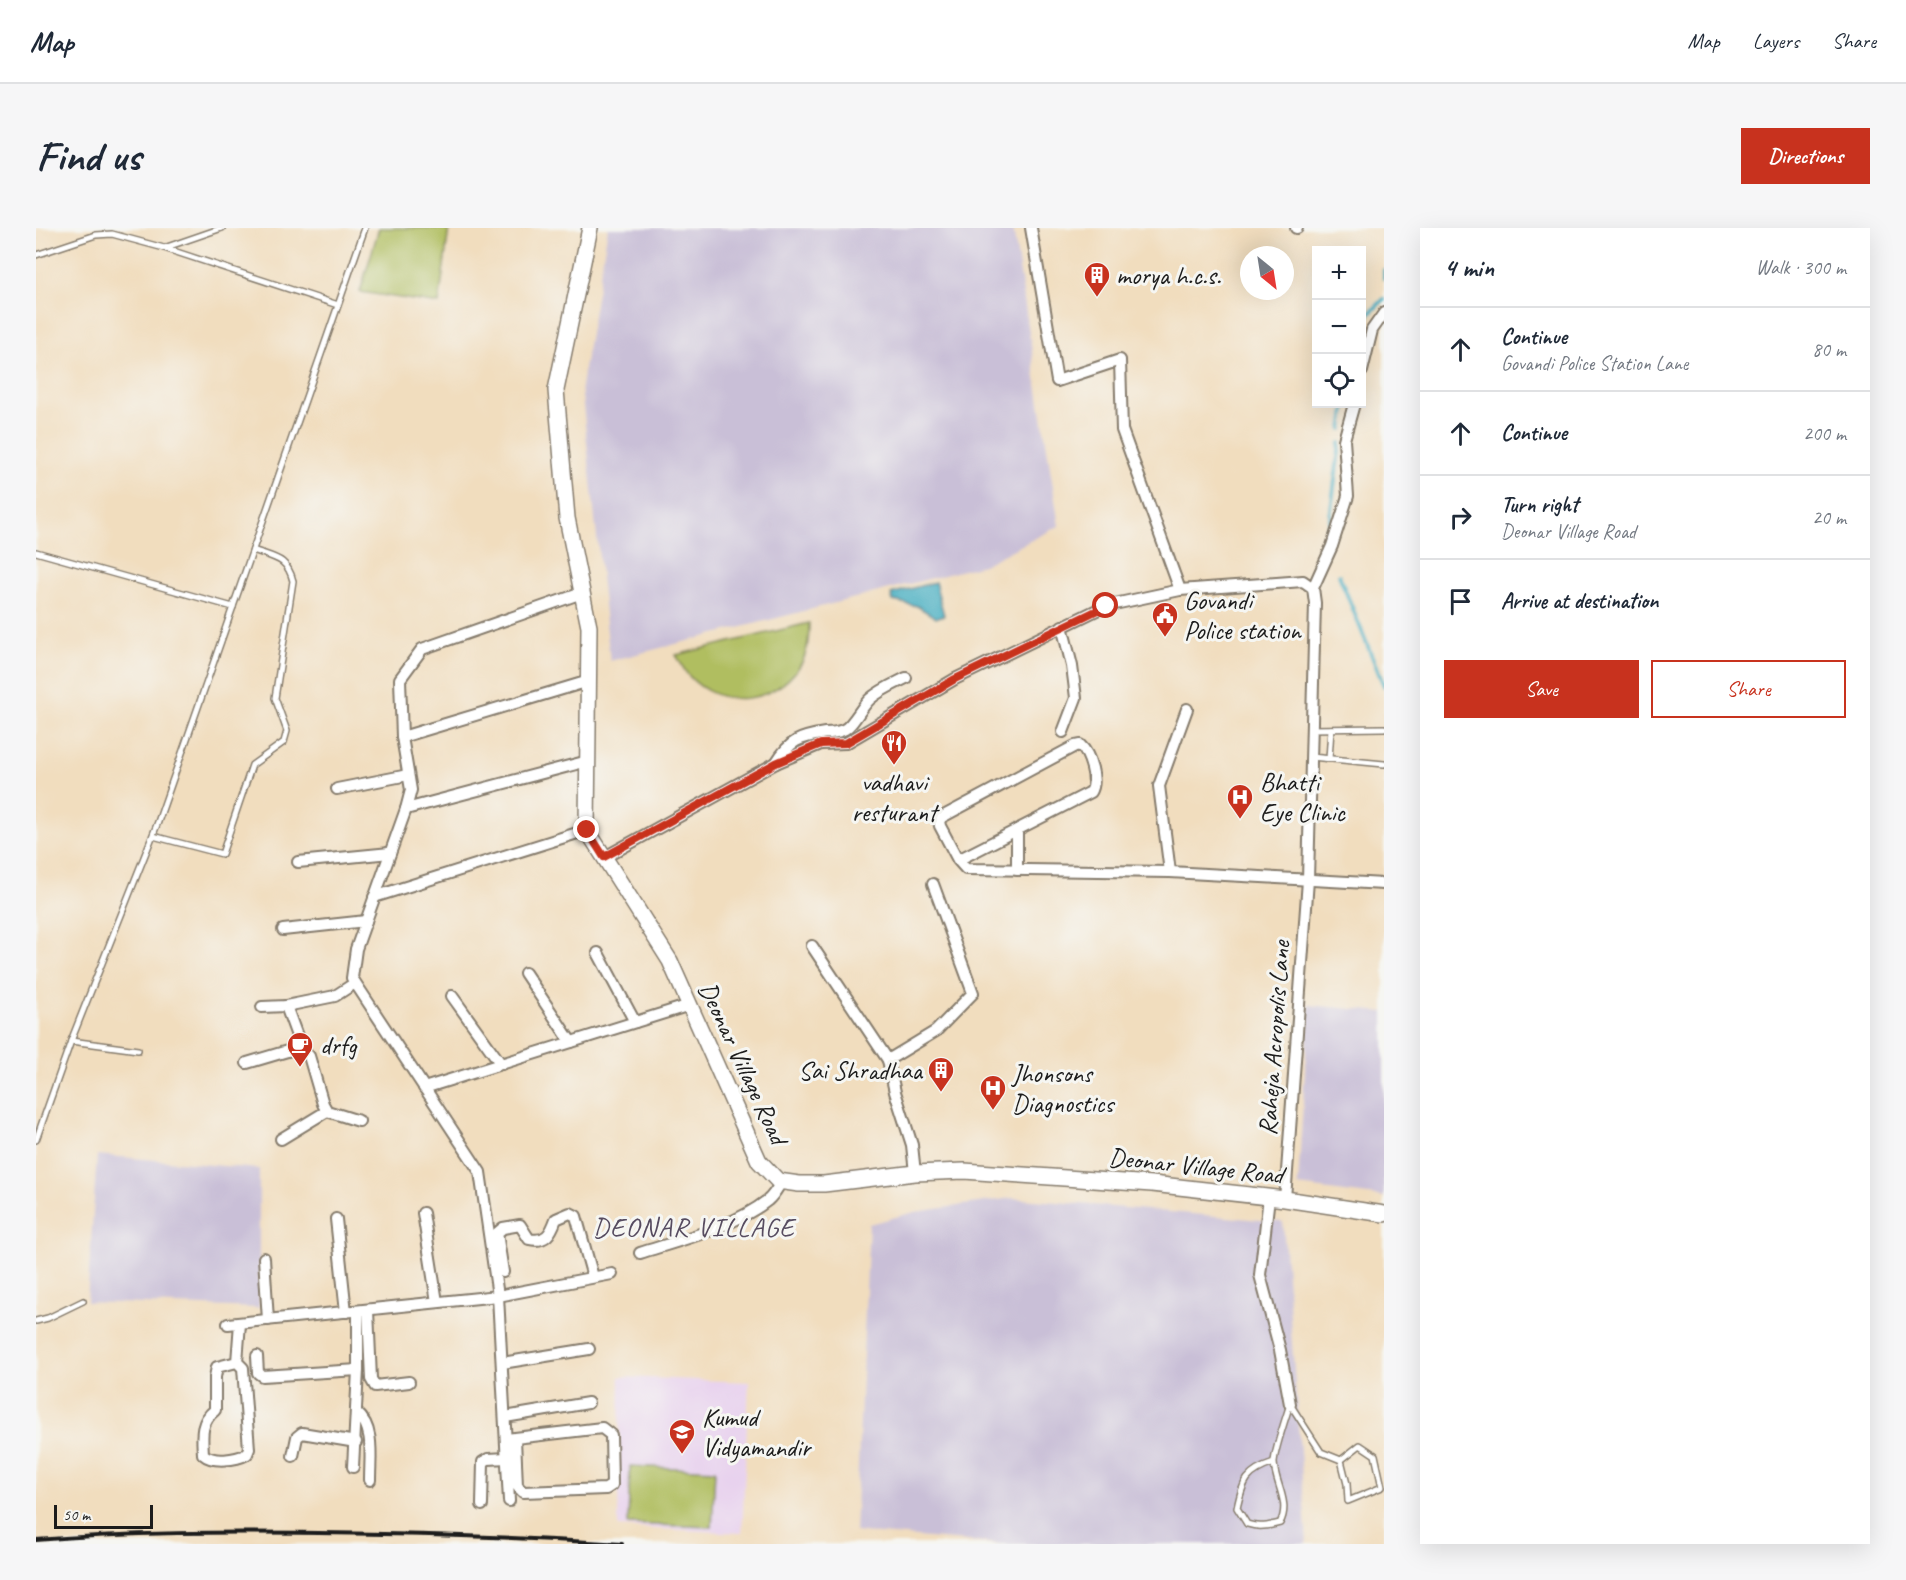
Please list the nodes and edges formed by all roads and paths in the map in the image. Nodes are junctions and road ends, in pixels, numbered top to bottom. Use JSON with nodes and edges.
{"nodes":[{"id":1,"x":222,"y":228,"type":"edge"},
{"id":2,"x":365,"y":228,"type":"edge"},
{"id":3,"x":590,"y":228,"type":"edge"},
{"id":4,"x":1031,"y":228,"type":"edge"},
{"id":5,"x":164,"y":248,"type":"junction"},
{"id":6,"x":36,"y":255,"type":"edge"},
{"id":7,"x":338,"y":306,"type":"junction"},
{"id":8,"x":1384,"y":313,"type":"edge"},
{"id":9,"x":1366,"y":355,"type":"edge"},
{"id":10,"x":1353,"y":408,"type":"edge"},
{"id":11,"x":253,"y":550,"type":"junction"},
{"id":12,"x":36,"y":552,"type":"edge"},
{"id":13,"x":1313,"y":588,"type":"junction"},
{"id":14,"x":1180,"y":590,"type":"junction"},
{"id":15,"x":582,"y":593,"type":"junction"},
{"id":16,"x":233,"y":607,"type":"junction"},
{"id":17,"x":1062,"y":626,"type":"junction"},
{"id":18,"x":906,"y":678,"type":"dead end"},
{"id":19,"x":589,"y":681,"type":"junction"},
{"id":20,"x":1187,"y":709,"type":"dead end"},
{"id":21,"x":1384,"y":728,"type":"edge"},
{"id":22,"x":1312,"y":729,"type":"junction"},
{"id":23,"x":1331,"y":729,"type":"junction"},
{"id":24,"x":1063,"y":732,"type":"dead end"},
{"id":25,"x":402,"y":737,"type":"junction"},
{"id":26,"x":1311,"y":757,"type":"junction"},
{"id":27,"x":1329,"y":759,"type":"junction"},
{"id":28,"x":588,"y":761,"type":"junction"},
{"id":29,"x":776,"y":763,"type":"junction"},
{"id":30,"x":1384,"y":764,"type":"edge"},
{"id":31,"x":408,"y":775,"type":"junction"},
{"id":32,"x":337,"y":789,"type":"dead end"},
{"id":33,"x":406,"y":809,"type":"junction"},
{"id":34,"x":587,"y":830,"type":"junction"},
{"id":35,"x":1017,"y":830,"type":"junction"},
{"id":36,"x":153,"y":836,"type":"junction"},
{"id":37,"x":390,"y":853,"type":"junction"},
{"id":38,"x":604,"y":857,"type":"junction"},
{"id":39,"x":958,"y":860,"type":"junction"},
{"id":40,"x":298,"y":862,"type":"dead end"},
{"id":41,"x":1017,"y":870,"type":"junction"},
{"id":42,"x":1170,"y":872,"type":"junction"},
{"id":43,"x":1308,"y":880,"type":"junction"},
{"id":44,"x":933,"y":884,"type":"dead end"},
{"id":45,"x":1384,"y":884,"type":"edge"},
{"id":46,"x":374,"y":897,"type":"junction"},
{"id":47,"x":366,"y":921,"type":"junction"},
{"id":48,"x":283,"y":930,"type":"dead end"},
{"id":49,"x":812,"y":946,"type":"dead end"},
{"id":50,"x":598,"y":953,"type":"dead end"},
{"id":51,"x":525,"y":973,"type":"dead end"},
{"id":52,"x":355,"y":983,"type":"junction"},
{"id":53,"x":452,"y":996,"type":"dead end"},
{"id":54,"x":690,"y":1005,"type":"junction"},
{"id":55,"x":286,"y":1006,"type":"junction"},
{"id":56,"x":262,"y":1007,"type":"dead end"},
{"id":57,"x":635,"y":1022,"type":"junction"},
{"id":58,"x":70,"y":1041,"type":"junction"},
{"id":59,"x":571,"y":1042,"type":"junction"},
{"id":60,"x":301,"y":1047,"type":"junction"},
{"id":61,"x":138,"y":1050,"type":"dead end"},
{"id":62,"x":888,"y":1060,"type":"junction"},
{"id":63,"x":247,"y":1063,"type":"dead end"},
{"id":64,"x":501,"y":1064,"type":"junction"},
{"id":65,"x":424,"y":1088,"type":"junction"},
{"id":66,"x":327,"y":1111,"type":"junction"},
{"id":67,"x":359,"y":1121,"type":"dead end"},
{"id":68,"x":281,"y":1139,"type":"dead end"},
{"id":69,"x":36,"y":1140,"type":"edge"},
{"id":70,"x":915,"y":1173,"type":"junction"},
{"id":71,"x":782,"y":1181,"type":"junction"},
{"id":72,"x":1269,"y":1197,"type":"junction"},
{"id":73,"x":1285,"y":1199,"type":"junction"},
{"id":74,"x":423,"y":1213,"type":"dead end"},
{"id":75,"x":1384,"y":1214,"type":"edge"},
{"id":76,"x":336,"y":1219,"type":"dead end"},
{"id":77,"x":640,"y":1253,"type":"dead end"},
{"id":78,"x":264,"y":1258,"type":"dead end"},
{"id":79,"x":503,"y":1272,"type":"dead end"},
{"id":80,"x":612,"y":1274,"type":"dead end"},
{"id":81,"x":593,"y":1277,"type":"junction"},
{"id":82,"x":498,"y":1296,"type":"junction"},
{"id":83,"x":83,"y":1301,"type":"dead end"},
{"id":84,"x":437,"y":1302,"type":"junction"},
{"id":85,"x":363,"y":1310,"type":"junction"},
{"id":86,"x":346,"y":1312,"type":"junction"},
{"id":87,"x":268,"y":1320,"type":"junction"},
{"id":88,"x":36,"y":1321,"type":"edge"},
{"id":89,"x":240,"y":1323,"type":"junction"},
{"id":90,"x":228,"y":1324,"type":"dead end"},
{"id":91,"x":589,"y":1349,"type":"dead end"},
{"id":92,"x":257,"y":1356,"type":"dead end"},
{"id":93,"x":237,"y":1362,"type":"junction"},
{"id":94,"x":502,"y":1363,"type":"junction"},
{"id":95,"x":358,"y":1370,"type":"junction"},
{"id":96,"x":409,"y":1382,"type":"dead end"},
{"id":97,"x":588,"y":1402,"type":"dead end"},
{"id":98,"x":1290,"y":1404,"type":"junction"},
{"id":99,"x":357,"y":1413,"type":"junction"},
{"id":100,"x":505,"y":1417,"type":"junction"},
{"id":101,"x":510,"y":1439,"type":"junction"},
{"id":102,"x":356,"y":1442,"type":"junction"},
{"id":103,"x":293,"y":1456,"type":"dead end"},
{"id":104,"x":507,"y":1458,"type":"junction"},
{"id":105,"x":1341,"y":1460,"type":"junction"},
{"id":106,"x":1274,"y":1463,"type":"junction"},
{"id":107,"x":353,"y":1467,"type":"dead end"},
{"id":108,"x":370,"y":1480,"type":"dead end"},
{"id":109,"x":510,"y":1501,"type":"dead end"},
{"id":110,"x":482,"y":1505,"type":"dead end"}],
"edges":[{"from":1,"to":5,"type":"lane"},
{"from":2,"to":7,"type":"lane"},
{"from":3,"to":15,"type":"main road"},
{"from":4,"to":14,"type":"street"},
{"from":5,"to":6,"type":"lane"},
{"from":5,"to":7,"type":"lane"},
{"from":7,"to":11,"type":"lane"},
{"from":8,"to":9,"type":"street"},
{"from":10,"to":13,"type":"street"},
{"from":11,"to":16,"type":"lane"},
{"from":11,"to":36,"type":"lane"},
{"from":12,"to":16,"type":"lane"},
{"from":13,"to":14,"type":"street"},
{"from":13,"to":22,"type":"street","name":"Raheja Acropolis Lane"},
{"from":14,"to":17,"type":"street"},
{"from":15,"to":19,"type":"main road"},
{"from":15,"to":25,"type":"street"},
{"from":16,"to":36,"type":"lane"},
{"from":17,"to":24,"type":"street"},
{"from":17,"to":29,"type":"street"},
{"from":18,"to":29,"type":"street"},
{"from":19,"to":25,"type":"street"},
{"from":19,"to":28,"type":"main road"},
{"from":20,"to":42,"type":"street"},
{"from":21,"to":23,"type":"lane"},
{"from":22,"to":23,"type":"lane"},
{"from":22,"to":26,"type":"street","name":"Raheja Acropolis Lane"},
{"from":23,"to":27,"type":"lane"},
{"from":25,"to":31,"type":"street"},
{"from":26,"to":27,"type":"lane"},
{"from":26,"to":43,"type":"street","name":"Raheja Acropolis Lane"},
{"from":27,"to":30,"type":"lane"},
{"from":28,"to":33,"type":"street"},
{"from":28,"to":34,"type":"main road"},
{"from":29,"to":38,"type":"street"},
{"from":31,"to":32,"type":"street"},
{"from":31,"to":33,"type":"street"},
{"from":33,"to":37,"type":"street"},
{"from":34,"to":38,"type":"main road","name":"Deonar Village Road"},
{"from":34,"to":46,"type":"street"},
{"from":35,"to":39,"type":"street"},
{"from":35,"to":39,"type":"street"},
{"from":35,"to":41,"type":"street"},
{"from":36,"to":58,"type":"lane"},
{"from":37,"to":40,"type":"street"},
{"from":37,"to":46,"type":"street"},
{"from":38,"to":54,"type":"main road","name":"Deonar Village Road"},
{"from":39,"to":41,"type":"street"},
{"from":41,"to":42,"type":"street"},
{"from":42,"to":43,"type":"street"},
{"from":43,"to":45,"type":"street"},
{"from":43,"to":73,"type":"street","name":"Raheja Acropolis Lane"},
{"from":44,"to":62,"type":"street"},
{"from":46,"to":47,"type":"street"},
{"from":47,"to":48,"type":"street"},
{"from":47,"to":52,"type":"street"},
{"from":49,"to":62,"type":"street"},
{"from":50,"to":57,"type":"street"},
{"from":51,"to":59,"type":"street"},
{"from":52,"to":55,"type":"street"},
{"from":52,"to":65,"type":"street"},
{"from":53,"to":64,"type":"street"},
{"from":54,"to":57,"type":"street"},
{"from":54,"to":71,"type":"main road","name":"Deonar Village Road"},
{"from":55,"to":56,"type":"street"},
{"from":55,"to":60,"type":"street"},
{"from":57,"to":59,"type":"street"},
{"from":58,"to":61,"type":"lane"},
{"from":58,"to":69,"type":"lane"},
{"from":59,"to":64,"type":"street"},
{"from":60,"to":63,"type":"street"},
{"from":60,"to":66,"type":"street"},
{"from":62,"to":70,"type":"street"},
{"from":64,"to":65,"type":"street"},
{"from":65,"to":82,"type":"street"},
{"from":66,"to":67,"type":"street"},
{"from":66,"to":68,"type":"street"},
{"from":70,"to":71,"type":"main road","name":"Deonar Village Road"},
{"from":70,"to":72,"type":"main road","name":"Deonar Village Road"},
{"from":71,"to":77,"type":"street"},
{"from":72,"to":73,"type":"main road","name":"Deonar Village Road"},
{"from":72,"to":98,"type":"street"},
{"from":73,"to":75,"type":"main road","name":"Deonar Village Road"},
{"from":74,"to":84,"type":"street"},
{"from":76,"to":86,"type":"street"},
{"from":78,"to":87,"type":"street"},
{"from":79,"to":81,"type":"street"},
{"from":80,"to":81,"type":"street"},
{"from":81,"to":82,"type":"street"},
{"from":82,"to":84,"type":"street"},
{"from":82,"to":94,"type":"street"},
{"from":83,"to":88,"type":"lane"},
{"from":84,"to":85,"type":"street"},
{"from":85,"to":86,"type":"street"},
{"from":85,"to":95,"type":"street"},
{"from":85,"to":96,"type":"street"},
{"from":86,"to":87,"type":"street"},
{"from":87,"to":89,"type":"street"},
{"from":89,"to":90,"type":"street"},
{"from":89,"to":93,"type":"street"},
{"from":91,"to":94,"type":"street"},
{"from":92,"to":95,"type":"street"},
{"from":93,"to":93,"type":"street"},
{"from":94,"to":100,"type":"street"},
{"from":95,"to":99,"type":"street"},
{"from":97,"to":100,"type":"street"},
{"from":98,"to":105,"type":"lane"},
{"from":98,"to":106,"type":"lane"},
{"from":99,"to":102,"type":"street"},
{"from":99,"to":108,"type":"street"},
{"from":100,"to":101,"type":"street"},
{"from":101,"to":101,"type":"street"},
{"from":101,"to":104,"type":"street"},
{"from":102,"to":103,"type":"street"},
{"from":102,"to":107,"type":"street"},
{"from":104,"to":109,"type":"street"},
{"from":104,"to":110,"type":"street"},
{"from":105,"to":105,"type":"lane"},
{"from":106,"to":106,"type":"lane"}]}
